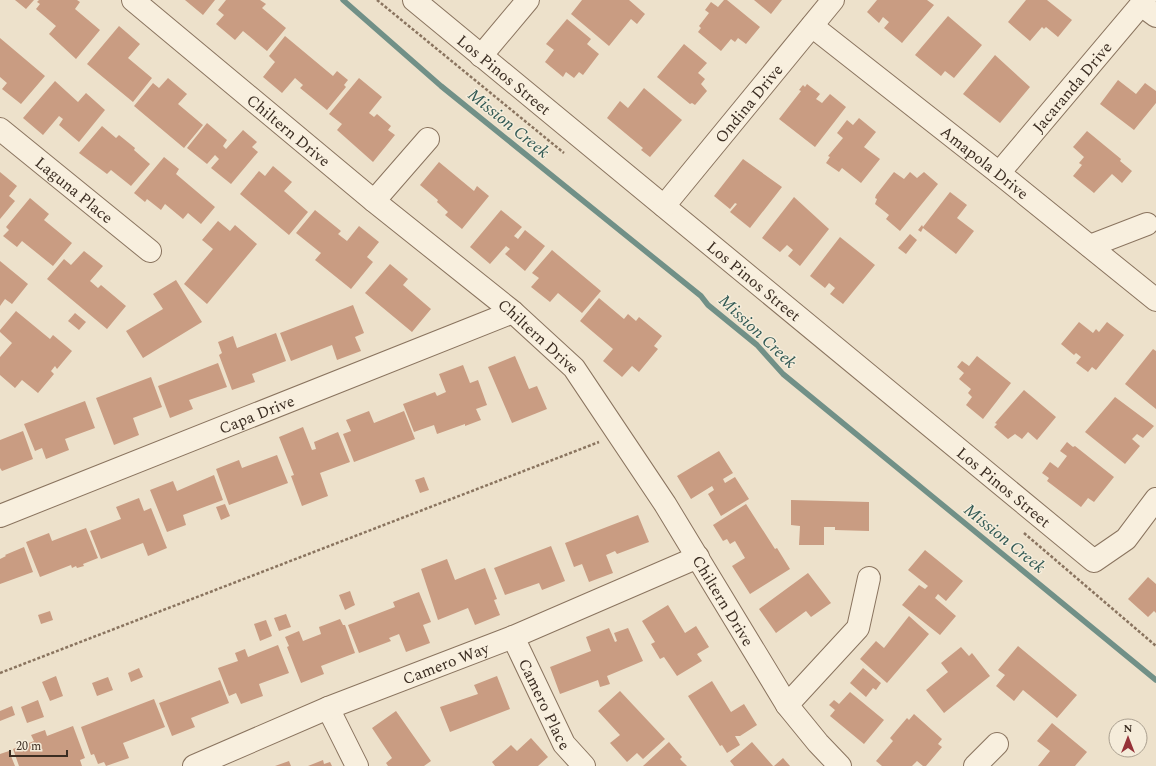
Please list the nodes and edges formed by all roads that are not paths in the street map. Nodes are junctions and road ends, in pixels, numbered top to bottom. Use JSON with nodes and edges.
{"nodes":[{"id":1,"x":133,"y":0,"type":"edge"},
{"id":2,"x":414,"y":0,"type":"edge"},
{"id":3,"x":528,"y":0,"type":"edge"},
{"id":4,"x":833,"y":0,"type":"edge"},
{"id":5,"x":1147,"y":7,"type":"edge"},
{"id":6,"x":812,"y":26,"type":"junction"},
{"id":7,"x":481,"y":56,"type":"junction"},
{"id":8,"x":0,"y":129,"type":"edge"},
{"id":9,"x":428,"y":139,"type":"dead end"},
{"id":10,"x":999,"y":173,"type":"junction"},
{"id":11,"x":374,"y":201,"type":"junction"},
{"id":12,"x":664,"y":206,"type":"junction"},
{"id":13,"x":1153,"y":223,"type":"edge"},
{"id":14,"x":1090,"y":246,"type":"junction"},
{"id":15,"x":150,"y":251,"type":"dead end"},
{"id":16,"x":1156,"y":300,"type":"edge"},
{"id":17,"x":513,"y":312,"type":"junction"},
{"id":18,"x":1156,"y":499,"type":"edge"},
{"id":19,"x":0,"y":516,"type":"edge"},
{"id":20,"x":698,"y":557,"type":"junction"},
{"id":21,"x":869,"y":578,"type":"dead end"},
{"id":22,"x":513,"y":637,"type":"junction"},
{"id":23,"x":787,"y":705,"type":"junction"},
{"id":24,"x":328,"y":708,"type":"junction"},
{"id":25,"x":997,"y":744,"type":"dead end"},
{"id":26,"x":194,"y":766,"type":"edge"},
{"id":27,"x":357,"y":766,"type":"edge"},
{"id":28,"x":584,"y":766,"type":"edge"},
{"id":29,"x":840,"y":766,"type":"edge"},
{"id":30,"x":975,"y":766,"type":"edge"}],
"edges":[{"from":1,"to":11,"type":"street","name":"Chiltern Drive"},
{"from":2,"to":7,"type":"street","name":"Los Pinos Street"},
{"from":3,"to":7,"type":"street"},
{"from":4,"to":6,"type":"street","name":"Ondina Drive"},
{"from":5,"to":10,"type":"street","name":"Jacaranda Drive"},
{"from":6,"to":10,"type":"street","name":"Amapola Drive"},
{"from":6,"to":12,"type":"street","name":"Ondina Drive"},
{"from":7,"to":12,"type":"street","name":"Los Pinos Street"},
{"from":8,"to":15,"type":"street","name":"Laguna Place"},
{"from":9,"to":11,"type":"street"},
{"from":10,"to":14,"type":"street","name":"Amapola Drive"},
{"from":11,"to":17,"type":"street","name":"Chiltern Drive"},
{"from":12,"to":18,"type":"street","name":"Los Pinos Street"},
{"from":13,"to":14,"type":"street"},
{"from":14,"to":16,"type":"street","name":"Amapola Drive"},
{"from":17,"to":19,"type":"street","name":"Capa Drive"},
{"from":17,"to":20,"type":"street","name":"Chiltern Drive"},
{"from":20,"to":22,"type":"street","name":"Camero Way"},
{"from":20,"to":23,"type":"street","name":"Chiltern Drive"},
{"from":21,"to":23,"type":"street"},
{"from":22,"to":24,"type":"street","name":"Camero Way"},
{"from":22,"to":28,"type":"street","name":"Camero Place"},
{"from":23,"to":29,"type":"street","name":"Chiltern Drive"},
{"from":24,"to":26,"type":"street","name":"Camero Way"},
{"from":24,"to":27,"type":"street"},
{"from":25,"to":30,"type":"street"}]}
